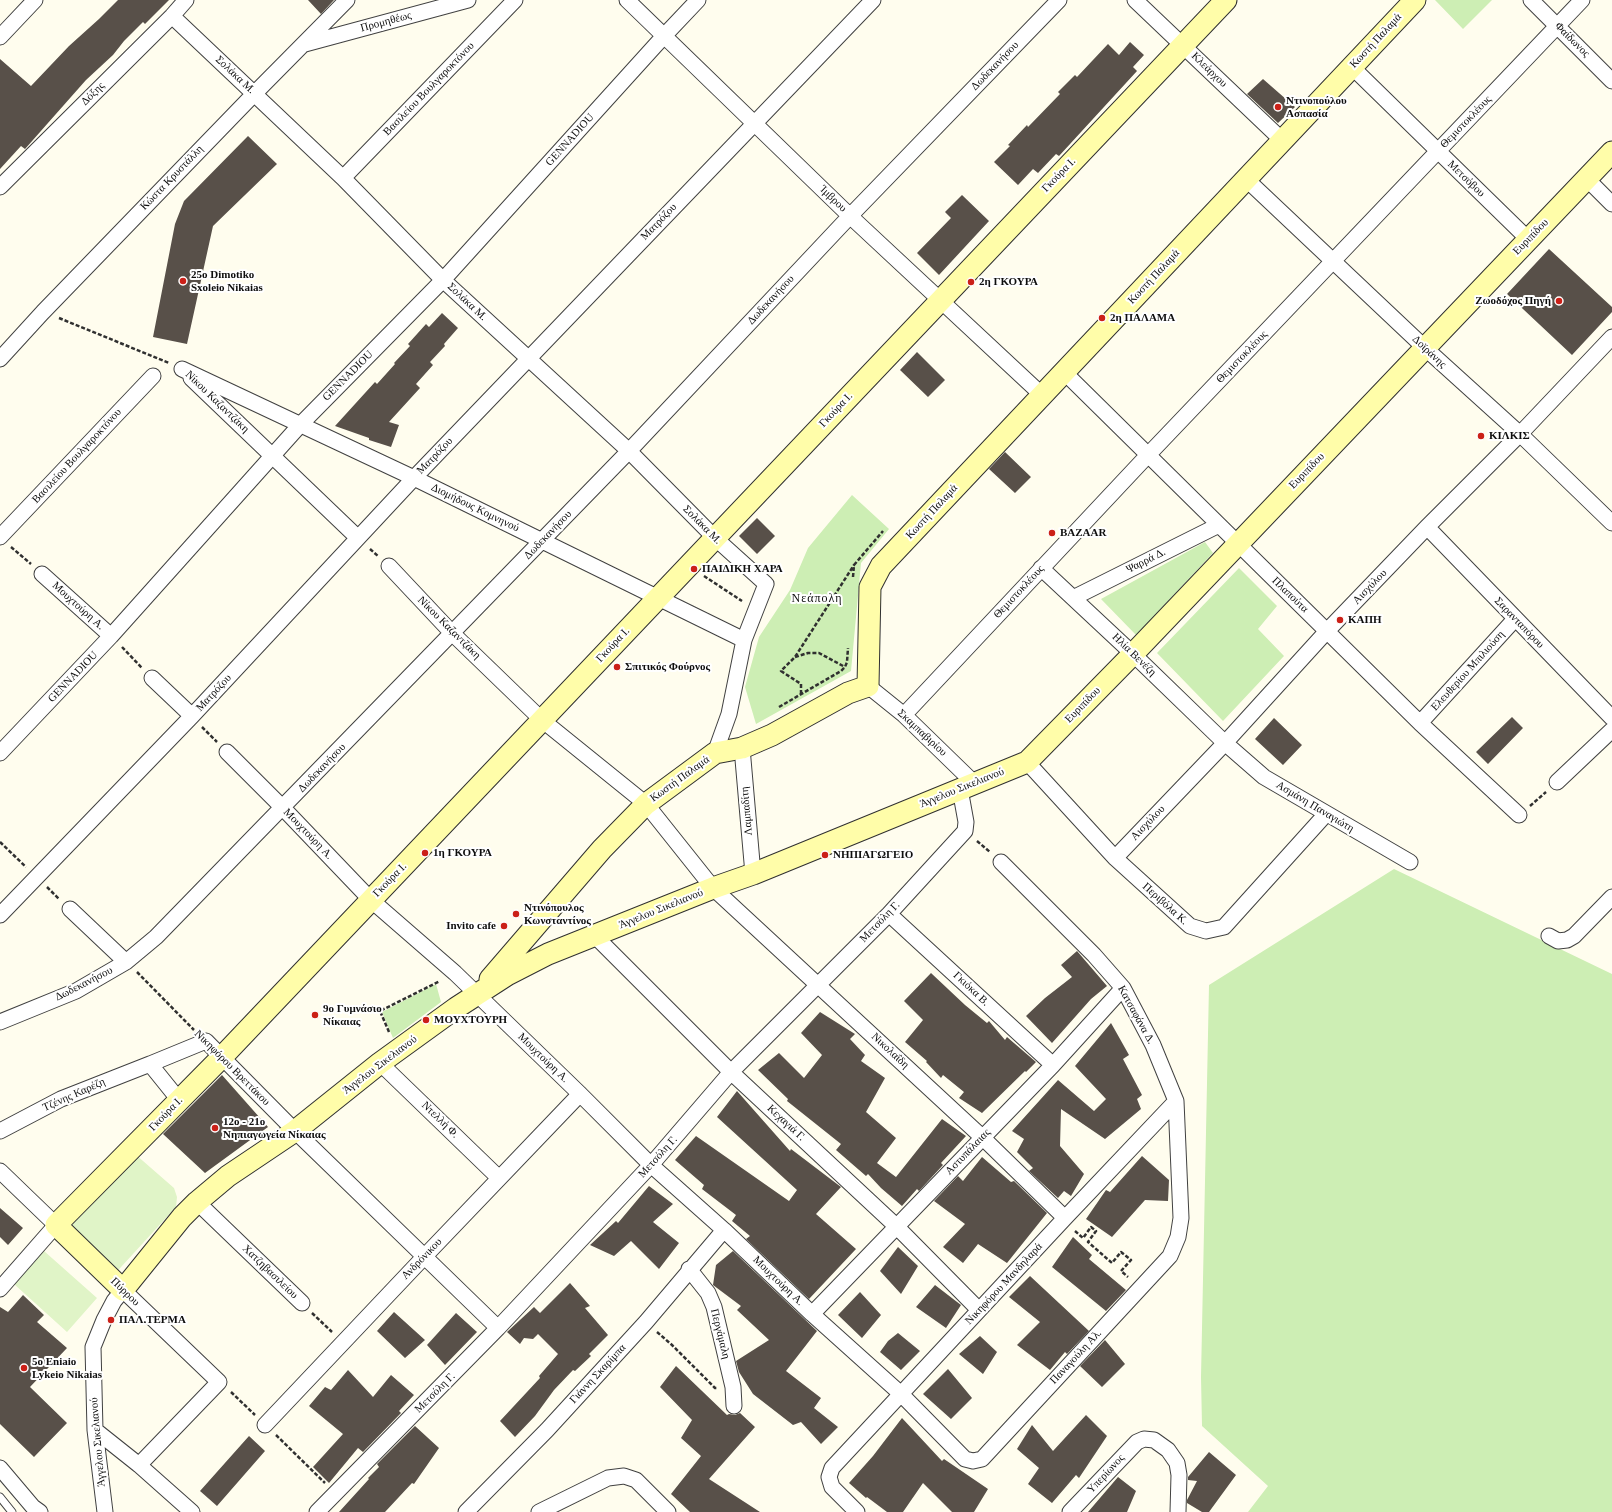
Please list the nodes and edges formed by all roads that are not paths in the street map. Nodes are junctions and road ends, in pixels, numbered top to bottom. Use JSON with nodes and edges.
{"nodes":[{"id":1,"x":35,"y":0,"type":"edge"},
{"id":2,"x":186,"y":0,"type":"edge"},
{"id":3,"x":347,"y":0,"type":"edge"},
{"id":4,"x":468,"y":0,"type":"edge"},
{"id":5,"x":515,"y":0,"type":"edge"},
{"id":6,"x":627,"y":0,"type":"edge"},
{"id":7,"x":698,"y":0,"type":"edge"},
{"id":8,"x":873,"y":0,"type":"edge"},
{"id":9,"x":1059,"y":0,"type":"edge"},
{"id":10,"x":1135,"y":0,"type":"edge"},
{"id":11,"x":1226,"y":0,"type":"edge"},
{"id":12,"x":1415,"y":0,"type":"edge"},
{"id":13,"x":1531,"y":0,"type":"edge"},
{"id":14,"x":1582,"y":0,"type":"edge"},
{"id":15,"x":172,"y":16,"type":"junction"},
{"id":16,"x":1557,"y":26,"type":"junction"},
{"id":17,"x":0,"y":37,"type":"edge"},
{"id":18,"x":663,"y":37,"type":"junction"},
{"id":19,"x":304,"y":44,"type":"junction"},
{"id":20,"x":1183,"y":45,"type":"junction"},
{"id":21,"x":1352,"y":67,"type":"junction"},
{"id":22,"x":1612,"y":81,"type":"edge"},
{"id":23,"x":255,"y":93,"type":"junction"},
{"id":24,"x":753,"y":124,"type":"junction"},
{"id":25,"x":1283,"y":141,"type":"junction"},
{"id":26,"x":1438,"y":151,"type":"junction"},
{"id":27,"x":1612,"y":152,"type":"edge"},
{"id":28,"x":343,"y":178,"type":"junction"},
{"id":29,"x":1246,"y":179,"type":"junction"},
{"id":30,"x":1587,"y":179,"type":"junction"},
{"id":31,"x":0,"y":187,"type":"edge"},
{"id":32,"x":1612,"y":204,"type":"edge"},
{"id":33,"x":850,"y":216,"type":"junction"},
{"id":34,"x":1529,"y":240,"type":"junction"},
{"id":35,"x":1333,"y":262,"type":"junction"},
{"id":36,"x":443,"y":280,"type":"junction"},
{"id":37,"x":941,"y":299,"type":"junction"},
{"id":38,"x":1612,"y":337,"type":"edge"},
{"id":39,"x":1425,"y":348,"type":"junction"},
{"id":40,"x":0,"y":359,"type":"edge"},
{"id":41,"x":529,"y":359,"type":"junction"},
{"id":42,"x":182,"y":369,"type":"joint"},
{"id":43,"x":1064,"y":372,"type":"junction"},
{"id":44,"x":153,"y":376,"type":"dead end"},
{"id":45,"x":1042,"y":395,"type":"junction"},
{"id":46,"x":300,"y":424,"type":"junction"},
{"id":47,"x":1520,"y":434,"type":"junction"},
{"id":48,"x":629,"y":451,"type":"junction"},
{"id":49,"x":1148,"y":455,"type":"junction"},
{"id":50,"x":272,"y":456,"type":"junction"},
{"id":51,"x":414,"y":478,"type":"junction"},
{"id":52,"x":1612,"y":523,"type":"edge"},
{"id":53,"x":1219,"y":524,"type":"junction"},
{"id":54,"x":1427,"y":528,"type":"junction"},
{"id":55,"x":0,"y":537,"type":"edge"},
{"id":56,"x":358,"y":538,"type":"junction"},
{"id":57,"x":715,"y":538,"type":"junction"},
{"id":58,"x":542,"y":541,"type":"junction"},
{"id":59,"x":1238,"y":544,"type":"junction"},
{"id":60,"x":389,"y":566,"type":"road end"},
{"id":61,"x":1041,"y":568,"type":"junction"},
{"id":62,"x":42,"y":574,"type":"road end"},
{"id":63,"x":658,"y":598,"type":"junction"},
{"id":64,"x":1073,"y":598,"type":"junction"},
{"id":65,"x":1515,"y":619,"type":"junction"},
{"id":66,"x":1327,"y":631,"type":"junction"},
{"id":67,"x":452,"y":633,"type":"junction"},
{"id":68,"x":111,"y":636,"type":"junction"},
{"id":69,"x":744,"y":640,"type":"junction"},
{"id":70,"x":1133,"y":654,"type":"junction"},
{"id":71,"x":152,"y":678,"type":"road end"},
{"id":72,"x":868,"y":686,"type":"junction"},
{"id":73,"x":904,"y":715,"type":"junction"},
{"id":74,"x":192,"y":716,"type":"junction"},
{"id":75,"x":1612,"y":718,"type":"edge"},
{"id":76,"x":542,"y":720,"type":"junction"},
{"id":77,"x":1420,"y":723,"type":"junction"},
{"id":78,"x":1612,"y":730,"type":"edge"},
{"id":79,"x":1225,"y":744,"type":"junction"},
{"id":80,"x":742,"y":748,"type":"junction"},
{"id":81,"x":227,"y":752,"type":"road end"},
{"id":82,"x":0,"y":753,"type":"edge"},
{"id":83,"x":715,"y":753,"type":"junction"},
{"id":84,"x":1027,"y":762,"type":"junction"},
{"id":85,"x":1557,"y":782,"type":"road end"},
{"id":86,"x":967,"y":786,"type":"junction"},
{"id":87,"x":646,"y":804,"type":"junction"},
{"id":88,"x":283,"y":808,"type":"junction"},
{"id":89,"x":1326,"y":814,"type":"junction"},
{"id":90,"x":1519,"y":815,"type":"road end"},
{"id":91,"x":1114,"y":858,"type":"junction"},
{"id":92,"x":1001,"y":862,"type":"road end"},
{"id":93,"x":1410,"y":862,"type":"dead end"},
{"id":94,"x":753,"y":874,"type":"junction"},
{"id":95,"x":713,"y":888,"type":"junction"},
{"id":96,"x":1612,"y":897,"type":"edge"},
{"id":97,"x":371,"y":900,"type":"junction"},
{"id":98,"x":70,"y":909,"type":"road end"},
{"id":99,"x":889,"y":914,"type":"junction"},
{"id":100,"x":0,"y":915,"type":"edge"},
{"id":101,"x":594,"y":935,"type":"junction"},
{"id":102,"x":1549,"y":936,"type":"dead end"},
{"id":103,"x":126,"y":962,"type":"junction"},
{"id":104,"x":819,"y":985,"type":"junction"},
{"id":105,"x":1123,"y":988,"type":"junction"},
{"id":106,"x":476,"y":994,"type":"junction"},
{"id":107,"x":0,"y":1022,"type":"edge"},
{"id":108,"x":206,"y":1041,"type":"joint"},
{"id":109,"x":221,"y":1058,"type":"junction"},
{"id":110,"x":380,"y":1063,"type":"junction"},
{"id":111,"x":150,"y":1064,"type":"junction"},
{"id":112,"x":1053,"y":1065,"type":"junction"},
{"id":113,"x":731,"y":1072,"type":"junction"},
{"id":114,"x":580,"y":1094,"type":"junction"},
{"id":115,"x":179,"y":1100,"type":"junction"},
{"id":116,"x":1176,"y":1101,"type":"junction"},
{"id":117,"x":0,"y":1131,"type":"edge"},
{"id":118,"x":295,"y":1131,"type":"junction"},
{"id":119,"x":982,"y":1137,"type":"junction"},
{"id":120,"x":651,"y":1165,"type":"junction"},
{"id":121,"x":0,"y":1171,"type":"edge"},
{"id":122,"x":499,"y":1178,"type":"junction"},
{"id":123,"x":197,"y":1202,"type":"junction"},
{"id":124,"x":1068,"y":1215,"type":"junction"},
{"id":125,"x":56,"y":1225,"type":"junction"},
{"id":126,"x":896,"y":1226,"type":"junction"},
{"id":127,"x":724,"y":1230,"type":"junction"},
{"id":128,"x":424,"y":1256,"type":"junction"},
{"id":129,"x":1170,"y":1256,"type":"joint"},
{"id":130,"x":689,"y":1270,"type":"junction"},
{"id":131,"x":0,"y":1289,"type":"edge"},
{"id":132,"x":123,"y":1290,"type":"junction"},
{"id":133,"x":302,"y":1303,"type":"road end"},
{"id":134,"x":979,"y":1310,"type":"junction"},
{"id":135,"x":812,"y":1314,"type":"junction"},
{"id":136,"x":498,"y":1328,"type":"junction"},
{"id":137,"x":901,"y":1394,"type":"junction"},
{"id":138,"x":734,"y":1406,"type":"dead end"},
{"id":139,"x":265,"y":1425,"type":"dead end"},
{"id":140,"x":95,"y":1430,"type":"junction"},
{"id":141,"x":982,"y":1458,"type":"joint"},
{"id":142,"x":139,"y":1465,"type":"junction"},
{"id":143,"x":0,"y":1468,"type":"edge"},
{"id":144,"x":0,"y":1497,"type":"edge"},
{"id":145,"x":12,"y":1512,"type":"edge"},
{"id":146,"x":40,"y":1512,"type":"edge"},
{"id":147,"x":105,"y":1512,"type":"edge"},
{"id":148,"x":192,"y":1512,"type":"edge"},
{"id":149,"x":317,"y":1512,"type":"edge"},
{"id":150,"x":466,"y":1512,"type":"edge"},
{"id":151,"x":539,"y":1512,"type":"edge"},
{"id":152,"x":668,"y":1512,"type":"edge"},
{"id":153,"x":857,"y":1512,"type":"edge"},
{"id":154,"x":1070,"y":1512,"type":"edge"},
{"id":155,"x":1178,"y":1512,"type":"edge"}],
"edges":[{"from":1,"to":17,"type":"street"},
{"from":2,"to":15,"type":"street","name":"Δόξης"},
{"from":3,"to":19,"type":"street","name":"Κώστα Κρυστάλλη"},
{"from":4,"to":19,"type":"street","name":"Προμηθέως"},
{"from":5,"to":28,"type":"street","name":"Βασιλείου Βουλγαροκτόνου"},
{"from":6,"to":18,"type":"street","name":"Ίμβρου"},
{"from":7,"to":18,"type":"street","name":"GENNADIOU"},
{"from":8,"to":24,"type":"street","name":"Ματρόζου"},
{"from":9,"to":33,"type":"street","name":"Δωδεκανήσου"},
{"from":10,"to":20,"type":"street","name":"Κλεάρχου"},
{"from":11,"to":20,"type":"street","name":"Γκούρα Ι."},
{"from":12,"to":21,"type":"street","name":"Κωστή Παλαμά"},
{"from":13,"to":16,"type":"street","name":"Φαίδωνος"},
{"from":14,"to":16,"type":"street","name":"Θεμιστοκλέους"},
{"from":15,"to":23,"type":"street","name":"Σολάκα Μ."},
{"from":15,"to":31,"type":"street","name":"Δόξης"},
{"from":16,"to":22,"type":"street","name":"Φαίδωνος"},
{"from":16,"to":26,"type":"street","name":"Θεμιστοκλέους"},
{"from":18,"to":24,"type":"street","name":"Ίμβρου"},
{"from":18,"to":36,"type":"street","name":"GENNADIOU"},
{"from":19,"to":23,"type":"street","name":"Κώστα Κρυστάλλη"},
{"from":20,"to":25,"type":"street","name":"Κλεάρχου"},
{"from":20,"to":37,"type":"street","name":"Γκούρα Ι."},
{"from":21,"to":25,"type":"street","name":"Κωστή Παλαμά"},
{"from":21,"to":26,"type":"street","name":"Μετσόβου"},
{"from":23,"to":28,"type":"street","name":"Σολάκα Μ."},
{"from":23,"to":40,"type":"street","name":"Κώστα Κρυστάλλη"},
{"from":24,"to":33,"type":"street","name":"Ίμβρου"},
{"from":24,"to":41,"type":"street","name":"Ματρόζου"},
{"from":25,"to":29,"type":"street","name":"Κωστή Παλαμά"},
{"from":26,"to":34,"type":"street","name":"Μετσόβου"},
{"from":26,"to":35,"type":"street","name":"Θεμιστοκλέους"},
{"from":27,"to":30,"type":"street","name":"Ευριπίδου"},
{"from":28,"to":36,"type":"street","name":"Σολάκα Μ."},
{"from":29,"to":35,"type":"street","name":"Δοϊράνης"},
{"from":29,"to":43,"type":"street","name":"Κωστή Παλαμά"},
{"from":30,"to":32,"type":"street"},
{"from":30,"to":34,"type":"street","name":"Ευριπίδου"},
{"from":33,"to":37,"type":"street","name":"Ίμβρου"},
{"from":33,"to":48,"type":"street","name":"Δωδεκανήσου"},
{"from":34,"to":39,"type":"street","name":"Ευριπίδου"},
{"from":35,"to":39,"type":"street","name":"Δοϊράνης"},
{"from":35,"to":49,"type":"street","name":"Θεμιστοκλέους"},
{"from":36,"to":41,"type":"street","name":"Σολάκα Μ."},
{"from":36,"to":46,"type":"street","name":"GENNADIOU"},
{"from":37,"to":45,"type":"street","name":"Ίμβρου"},
{"from":37,"to":57,"type":"street","name":"Γκούρα Ι."},
{"from":38,"to":47,"type":"street","name":"Αισχύλου"},
{"from":39,"to":47,"type":"street","name":"Δοϊράνης"},
{"from":39,"to":59,"type":"street","name":"Ευριπίδου"},
{"from":41,"to":48,"type":"street","name":"Σολάκα Μ."},
{"from":41,"to":51,"type":"street","name":"Ματρόζου"},
{"from":42,"to":46,"type":"street","name":"Διομήδους Κομνηνού"},
{"from":42,"to":50,"type":"street","name":"Νίκου Καζαντζάκη"},
{"from":43,"to":45,"type":"street","name":"Κωστή Παλαμά"},
{"from":43,"to":49,"type":"street","name":"Πλαπούτα"},
{"from":44,"to":55,"type":"street","name":"Βασιλείου Βουλγαροκτόνου"},
{"from":45,"to":72,"type":"street","name":"Κωστή Παλαμά"},
{"from":46,"to":50,"type":"street","name":"GENNADIOU"},
{"from":46,"to":51,"type":"street","name":"Διομήδους Κομνηνού"},
{"from":47,"to":52,"type":"street","name":"Δοϊράνης"},
{"from":47,"to":54,"type":"street","name":"Αισχύλου"},
{"from":48,"to":57,"type":"street","name":"Σολάκα Μ."},
{"from":48,"to":58,"type":"street","name":"Δωδεκανήσου"},
{"from":49,"to":53,"type":"street","name":"Πλαπούτα"},
{"from":49,"to":61,"type":"street","name":"Θεμιστοκλέους"},
{"from":50,"to":56,"type":"street","name":"Νίκου Καζαντζάκη"},
{"from":50,"to":68,"type":"street","name":"GENNADIOU"},
{"from":51,"to":56,"type":"street","name":"Ματρόζου"},
{"from":51,"to":58,"type":"street","name":"Διομήδους Κομνηνού"},
{"from":53,"to":59,"type":"street","name":"Πλαπούτα"},
{"from":53,"to":64,"type":"street","name":"Ψαρρά Δ."},
{"from":54,"to":65,"type":"street","name":"Σαρανταπόρου"},
{"from":54,"to":66,"type":"street","name":"Αισχύλου"},
{"from":56,"to":74,"type":"street","name":"Ματρόζου"},
{"from":57,"to":63,"type":"street","name":"Γκούρα Ι."},
{"from":57,"to":69,"type":"street","name":"Σολάκα Μ."},
{"from":58,"to":63,"type":"street","name":"Διομήδους Κομνηνού"},
{"from":58,"to":67,"type":"street","name":"Δωδεκανήσου"},
{"from":59,"to":66,"type":"street","name":"Πλαπούτα"},
{"from":59,"to":70,"type":"street","name":"Ευριπίδου"},
{"from":60,"to":67,"type":"street","name":"Νίκου Καζαντζάκη"},
{"from":61,"to":64,"type":"street","name":"Ηλία Βενέζη"},
{"from":61,"to":73,"type":"street","name":"Θεμιστοκλέους"},
{"from":62,"to":68,"type":"street","name":"Μουχτούρη Α."},
{"from":63,"to":69,"type":"street"},
{"from":63,"to":76,"type":"street","name":"Γκούρα Ι."},
{"from":64,"to":70,"type":"street","name":"Ηλία Βενέζη"},
{"from":65,"to":75,"type":"street","name":"Σαρανταπόρου"},
{"from":65,"to":77,"type":"street","name":"Ελευθερίου Μπιλιούση"},
{"from":66,"to":77,"type":"street","name":"Πλαπούτα"},
{"from":66,"to":79,"type":"street","name":"Αισχύλου"},
{"from":67,"to":76,"type":"street","name":"Νίκου Καζαντζάκη"},
{"from":67,"to":88,"type":"street","name":"Δωδεκανήσου"},
{"from":68,"to":82,"type":"street","name":"GENNADIOU"},
{"from":69,"to":83,"type":"street"},
{"from":70,"to":79,"type":"street","name":"Ηλία Βενέζη"},
{"from":70,"to":84,"type":"street","name":"Ευριπίδου"},
{"from":71,"to":74,"type":"street"},
{"from":72,"to":73,"type":"street","name":"Σκαμπαβιρίου"},
{"from":72,"to":80,"type":"street","name":"Κωστή Παλαμά"},
{"from":73,"to":86,"type":"street","name":"Σκαμπαβιρίου"},
{"from":74,"to":100,"type":"street","name":"Ματρόζου"},
{"from":76,"to":87,"type":"street","name":"Νίκου Καζαντζάκη"},
{"from":76,"to":97,"type":"street","name":"Γκούρα Ι."},
{"from":77,"to":90,"type":"street","name":"Πλαπούτα"},
{"from":78,"to":85,"type":"street"},
{"from":79,"to":89,"type":"street","name":"Ασμάνη Παναγιώτη"},
{"from":79,"to":91,"type":"street","name":"Αισχύλου"},
{"from":80,"to":83,"type":"street","name":"Κωστή Παλαμά"},
{"from":80,"to":94,"type":"street","name":"Λαμπαδίτη"},
{"from":81,"to":88,"type":"street","name":"Μουχτούρη Α."},
{"from":83,"to":87,"type":"street","name":"Κωστή Παλαμά"},
{"from":84,"to":86,"type":"street","name":"Άγγελου Σικελιανού"},
{"from":84,"to":91,"type":"street","name":"Περιβόλα Κ."},
{"from":86,"to":94,"type":"street","name":"Άγγελου Σικελιανού"},
{"from":86,"to":99,"type":"street","name":"Μετσόλη Γ."},
{"from":87,"to":95,"type":"street","name":"Νίκου Καζαντζάκη"},
{"from":87,"to":106,"type":"street","name":"Κωστή Παλαμά"},
{"from":88,"to":97,"type":"street","name":"Μουχτούρη Α."},
{"from":88,"to":103,"type":"street","name":"Δωδεκανήσου"},
{"from":89,"to":91,"type":"street","name":"Περιβόλα Κ."},
{"from":89,"to":93,"type":"street","name":"Ασμάνη Παναγιώτη"},
{"from":92,"to":105,"type":"street","name":"Κατσαφάνα Δ."},
{"from":94,"to":95,"type":"street","name":"Άγγελου Σικελιανού"},
{"from":95,"to":101,"type":"street","name":"Άγγελου Σικελιανού"},
{"from":95,"to":104,"type":"street","name":"Νικολαΐδη"},
{"from":96,"to":102,"type":"street"},
{"from":97,"to":106,"type":"street","name":"Μουχτούρη Α."},
{"from":97,"to":109,"type":"street","name":"Γκούρα Ι."},
{"from":98,"to":103,"type":"street"},
{"from":99,"to":104,"type":"street","name":"Μετσόλη Γ."},
{"from":99,"to":112,"type":"street","name":"Γκιόκα Β."},
{"from":101,"to":106,"type":"street","name":"Άγγελου Σικελιανού"},
{"from":101,"to":113,"type":"street","name":"Κεχαγιά Γ."},
{"from":103,"to":107,"type":"street","name":"Δωδεκανήσου"},
{"from":104,"to":113,"type":"street","name":"Μετσόλη Γ."},
{"from":104,"to":119,"type":"street","name":"Νικολαΐδη"},
{"from":105,"to":112,"type":"street","name":"Αστυπάλαιας"},
{"from":105,"to":116,"type":"street","name":"Κατσαφάνα Δ."},
{"from":106,"to":110,"type":"street","name":"Άγγελου Σικελιανού"},
{"from":106,"to":114,"type":"street","name":"Μουχτούρη Α."},
{"from":108,"to":109,"type":"street","name":"Νικηφόρου Βρεττάκου"},
{"from":108,"to":111,"type":"street","name":"Τζένης Καρέζη"},
{"from":109,"to":115,"type":"street","name":"Γκούρα Ι."},
{"from":109,"to":118,"type":"street","name":"Νικηφόρου Βρεττάκου"},
{"from":110,"to":118,"type":"street","name":"Άγγελου Σικελιανού"},
{"from":110,"to":122,"type":"street","name":"Ντελλή Φ."},
{"from":111,"to":115,"type":"street"},
{"from":111,"to":117,"type":"street","name":"Τζένης Καρέζη"},
{"from":112,"to":119,"type":"street","name":"Αστυπάλαιας"},
{"from":113,"to":120,"type":"street","name":"Μετσόλη Γ."},
{"from":113,"to":126,"type":"street","name":"Κεχαγιά Γ."},
{"from":114,"to":120,"type":"street","name":"Μουχτούρη Α."},
{"from":114,"to":122,"type":"street","name":"Ανδρόνικου"},
{"from":115,"to":125,"type":"street","name":"Γκούρα Ι."},
{"from":116,"to":124,"type":"street","name":"Νικηφόρου Μανδηλαρά"},
{"from":116,"to":129,"type":"street","name":"Κατσαφάνα Δ."},
{"from":118,"to":123,"type":"street","name":"Άγγελου Σικελιανού"},
{"from":118,"to":128,"type":"street","name":"Νικηφόρου Βρεττάκου"},
{"from":119,"to":124,"type":"street","name":"Νικολαΐδη"},
{"from":119,"to":126,"type":"street","name":"Αστυπάλαιας"},
{"from":120,"to":127,"type":"street","name":"Μουχτούρη Α."},
{"from":120,"to":136,"type":"street","name":"Μετσόλη Γ."},
{"from":121,"to":125,"type":"street","name":"Πύρρου"},
{"from":122,"to":128,"type":"street","name":"Ανδρόνικου"},
{"from":123,"to":132,"type":"street","name":"Άγγελου Σικελιανού"},
{"from":123,"to":133,"type":"street","name":"Χατζηβασιλείου"},
{"from":124,"to":134,"type":"street","name":"Νικηφόρου Μανδηλαρά"},
{"from":125,"to":131,"type":"street","name":"Γκούρα Ι."},
{"from":125,"to":132,"type":"street","name":"Πύρρου"},
{"from":126,"to":134,"type":"street","name":"Κεχαγιά Γ."},
{"from":126,"to":135,"type":"street","name":"Αστυπάλαιας"},
{"from":127,"to":130,"type":"street","name":"Γιάννη Σκαρίμπα"},
{"from":127,"to":135,"type":"street","name":"Μουχτούρη Α."},
{"from":128,"to":136,"type":"street","name":"Νικηφόρου Βρεττάκου"},
{"from":128,"to":139,"type":"street","name":"Ανδρόνικου"},
{"from":129,"to":141,"type":"street","name":"Παναγούλη Αλ."},
{"from":130,"to":138,"type":"street","name":"Περγάμαλη"},
{"from":130,"to":150,"type":"street","name":"Γιάννη Σκαρίμπα"},
{"from":132,"to":140,"type":"street","name":"Άγγελου Σικελιανού"},
{"from":132,"to":142,"type":"street","name":"Πύρρου"},
{"from":134,"to":137,"type":"street","name":"Νικηφόρου Μανδηλαρά"},
{"from":135,"to":137,"type":"street","name":"Μουχτούρη Α."},
{"from":136,"to":149,"type":"street","name":"Μετσόλη Γ."},
{"from":137,"to":141,"type":"street","name":"Μουχτούρη Α."},
{"from":137,"to":153,"type":"street","name":"Νικηφόρου Μανδηλαρά"},
{"from":140,"to":142,"type":"street"},
{"from":140,"to":147,"type":"street","name":"Άγγελου Σικελιανού"},
{"from":142,"to":148,"type":"street"},
{"from":143,"to":146,"type":"street"},
{"from":144,"to":145,"type":"lane"},
{"from":151,"to":152,"type":"street"},
{"from":154,"to":155,"type":"street","name":"Υπερίωνος"}]}
